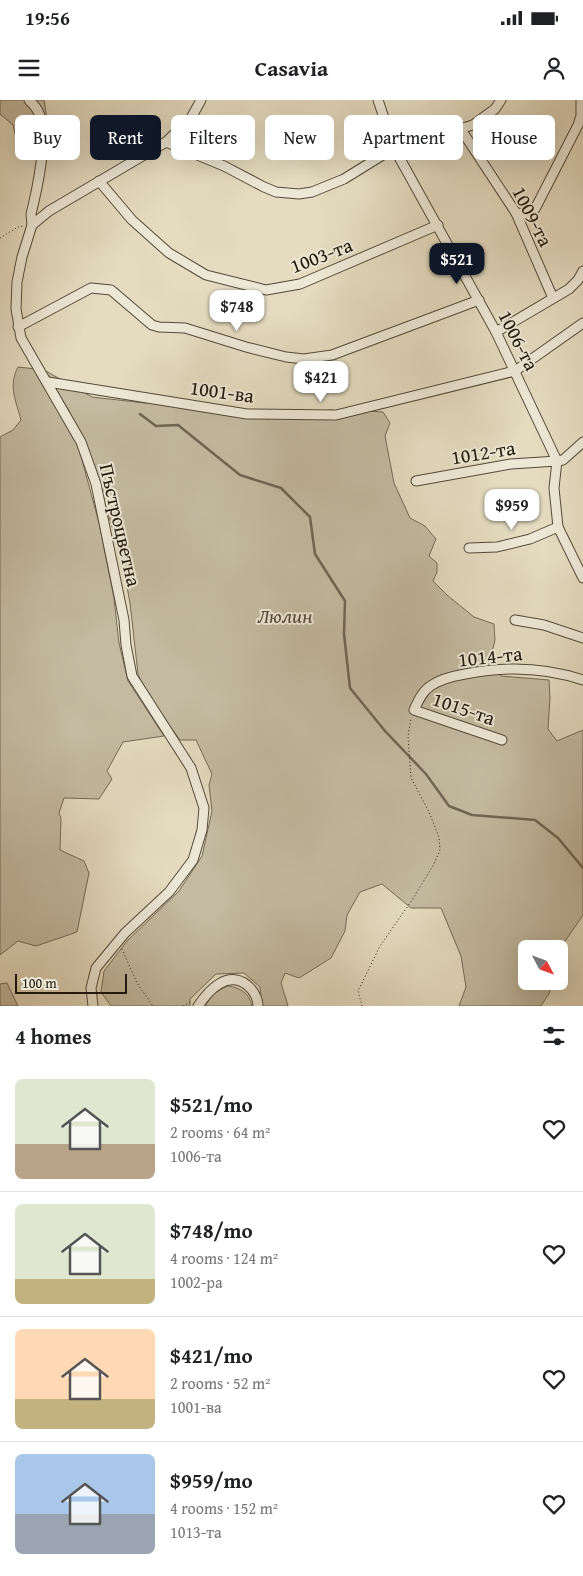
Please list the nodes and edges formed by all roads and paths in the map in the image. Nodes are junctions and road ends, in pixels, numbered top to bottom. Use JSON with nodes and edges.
{"nodes":[{"id":1,"x":29,"y":100,"type":"edge"},
{"id":2,"x":201,"y":100,"type":"edge"},
{"id":3,"x":378,"y":100,"type":"edge"},
{"id":4,"x":502,"y":100,"type":"edge"},
{"id":5,"x":581,"y":100,"type":"edge"},
{"id":6,"x":383,"y":115,"type":"edge"},
{"id":7,"x":463,"y":127,"type":"edge"},
{"id":8,"x":463,"y":133,"type":"edge"},
{"id":9,"x":166,"y":142,"type":"junction"},
{"id":10,"x":375,"y":160,"type":"edge"},
{"id":11,"x":401,"y":160,"type":"edge"},
{"id":12,"x":99,"y":181,"type":"junction"},
{"id":13,"x":516,"y":213,"type":"junction"},
{"id":14,"x":32,"y":225,"type":"junction"},
{"id":15,"x":438,"y":225,"type":"junction"},
{"id":16,"x":0,"y":238,"type":"edge"},
{"id":17,"x":583,"y":271,"type":"edge"},
{"id":18,"x":553,"y":298,"type":"junction"},
{"id":19,"x":478,"y":300,"type":"junction"},
{"id":20,"x":583,"y":323,"type":"edge"},
{"id":21,"x":18,"y":327,"type":"junction"},
{"id":22,"x":496,"y":332,"type":"junction"},
{"id":23,"x":515,"y":371,"type":"junction"},
{"id":24,"x":48,"y":382,"type":"junction"},
{"id":25,"x":583,"y":442,"type":"edge"},
{"id":26,"x":557,"y":462,"type":"junction"},
{"id":27,"x":416,"y":481,"type":"dead end"},
{"id":28,"x":558,"y":527,"type":"junction"},
{"id":29,"x":469,"y":548,"type":"dead end"},
{"id":30,"x":583,"y":578,"type":"edge"},
{"id":31,"x":515,"y":620,"type":"dead end"},
{"id":32,"x":583,"y":638,"type":"edge"},
{"id":33,"x":583,"y":680,"type":"edge"},
{"id":34,"x":414,"y":710,"type":"junction"},
{"id":35,"x":502,"y":740,"type":"dead end"},
{"id":36,"x":118,"y":942,"type":"junction"},
{"id":37,"x":93,"y":1006,"type":"edge"},
{"id":38,"x":153,"y":1006,"type":"edge"},
{"id":39,"x":198,"y":1006,"type":"edge"},
{"id":40,"x":258,"y":1006,"type":"edge"},
{"id":41,"x":362,"y":1006,"type":"edge"}],
"edges":[{"from":1,"to":14,"type":"street","name":"Пъстроцветна"},
{"from":2,"to":9,"type":"street"},
{"from":3,"to":6,"type":"street","name":"1006-та"},
{"from":4,"to":7,"type":"street"},
{"from":5,"to":13,"type":"street"},
{"from":8,"to":13,"type":"street","name":"1009-та"},
{"from":9,"to":10,"type":"street"},
{"from":9,"to":12,"type":"street"},
{"from":11,"to":15,"type":"street","name":"1006-та"},
{"from":12,"to":14,"type":"street"},
{"from":12,"to":15,"type":"street","name":"1003-та"},
{"from":13,"to":18,"type":"street","name":"1009-та"},
{"from":14,"to":16,"type":"path"},
{"from":14,"to":21,"type":"street","name":"Пъстроцветна"},
{"from":15,"to":19,"type":"street","name":"1006-та"},
{"from":17,"to":18,"type":"street"},
{"from":18,"to":22,"type":"street"},
{"from":19,"to":21,"type":"street"},
{"from":19,"to":22,"type":"street","name":"1006-та"},
{"from":20,"to":23,"type":"street","name":"1001-ва"},
{"from":21,"to":24,"type":"street","name":"Пъстроцветна"},
{"from":22,"to":23,"type":"street","name":"1006-та"},
{"from":23,"to":24,"type":"street","name":"1001-ва"},
{"from":23,"to":26,"type":"street","name":"1006-та"},
{"from":24,"to":36,"type":"street","name":"Пъстроцветна"},
{"from":25,"to":26,"type":"street"},
{"from":26,"to":27,"type":"street","name":"1012-та"},
{"from":26,"to":28,"type":"street"},
{"from":28,"to":29,"type":"street"},
{"from":28,"to":30,"type":"street"},
{"from":31,"to":32,"type":"street"},
{"from":33,"to":34,"type":"street","name":"1014-та"},
{"from":34,"to":35,"type":"street","name":"1015-та"},
{"from":34,"to":41,"type":"path"},
{"from":36,"to":37,"type":"street","name":"Пъстроцветна"},
{"from":36,"to":38,"type":"path"},
{"from":39,"to":40,"type":"street"}]}
